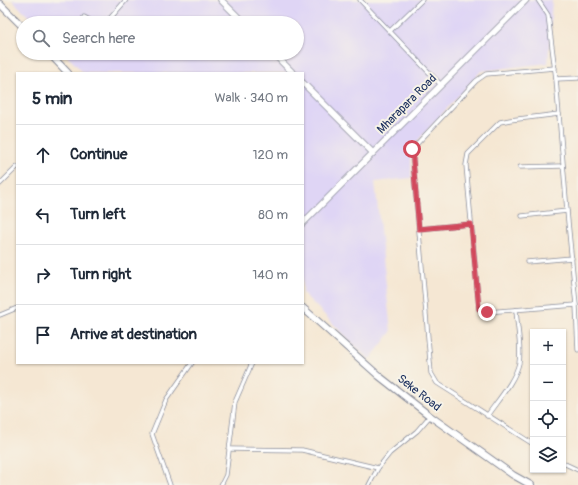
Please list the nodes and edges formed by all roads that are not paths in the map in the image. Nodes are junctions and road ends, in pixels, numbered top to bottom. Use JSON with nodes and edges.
{"nodes":[{"id":1,"x":126,"y":0,"type":"edge"},
{"id":2,"x":221,"y":0,"type":"edge"},
{"id":3,"x":360,"y":0,"type":"edge"},
{"id":4,"x":422,"y":0,"type":"edge"},
{"id":5,"x":526,"y":0,"type":"edge"},
{"id":6,"x":538,"y":0,"type":"edge"},
{"id":7,"x":0,"y":4,"type":"edge"},
{"id":8,"x":112,"y":16,"type":"edge"},
{"id":9,"x":237,"y":16,"type":"edge"},
{"id":10,"x":16,"y":20,"type":"edge"},
{"id":11,"x":390,"y":31,"type":"junction"},
{"id":12,"x":56,"y":60,"type":"edge"},
{"id":13,"x":281,"y":60,"type":"edge"},
{"id":14,"x":555,"y":68,"type":"junction"},
{"id":15,"x":67,"y":72,"type":"edge"},
{"id":16,"x":292,"y":72,"type":"edge"},
{"id":17,"x":578,"y":78,"type":"edge"},
{"id":18,"x":556,"y":80,"type":"junction"},
{"id":19,"x":304,"y":84,"type":"edge"},
{"id":20,"x":442,"y":84,"type":"junction"},
{"id":21,"x":559,"y":114,"type":"junction"},
{"id":22,"x":373,"y":153,"type":"junction"},
{"id":23,"x":563,"y":166,"type":"junction"},
{"id":24,"x":520,"y":167,"type":"dead end"},
{"id":25,"x":16,"y":168,"type":"edge"},
{"id":26,"x":0,"y":184,"type":"edge"},
{"id":27,"x":567,"y":211,"type":"junction"},
{"id":28,"x":522,"y":216,"type":"dead end"},
{"id":29,"x":304,"y":221,"type":"edge"},
{"id":30,"x":471,"y":224,"type":"junction"},
{"id":31,"x":419,"y":229,"type":"junction"},
{"id":32,"x":572,"y":258,"type":"junction"},
{"id":33,"x":527,"y":262,"type":"dead end"},
{"id":34,"x":576,"y":286,"type":"edge"},
{"id":35,"x":576,"y":305,"type":"junction"},
{"id":36,"x":16,"y":308,"type":"edge"},
{"id":37,"x":304,"y":309,"type":"edge"},
{"id":38,"x":516,"y":310,"type":"junction"},
{"id":39,"x":0,"y":315,"type":"edge"},
{"id":40,"x":577,"y":338,"type":"edge"},
{"id":41,"x":578,"y":350,"type":"edge"},
{"id":42,"x":191,"y":364,"type":"edge"},
{"id":43,"x":252,"y":364,"type":"edge"},
{"id":44,"x":430,"y":416,"type":"junction"},
{"id":45,"x":487,"y":416,"type":"junction"},
{"id":46,"x":530,"y":442,"type":"edge"},
{"id":47,"x":229,"y":450,"type":"junction"},
{"id":48,"x":566,"y":464,"type":"edge"},
{"id":49,"x":378,"y":468,"type":"junction"},
{"id":50,"x":578,"y":470,"type":"edge"},
{"id":51,"x":170,"y":485,"type":"edge"},
{"id":52,"x":221,"y":485,"type":"edge"},
{"id":53,"x":369,"y":485,"type":"edge"},
{"id":54,"x":531,"y":485,"type":"edge"}],
"edges":[{"from":1,"to":8,"type":"street"},
{"from":2,"to":9,"type":"main road"},
{"from":3,"to":11,"type":"street"},
{"from":4,"to":11,"type":"street"},
{"from":5,"to":20,"type":"main road","name":"Mharapara Road"},
{"from":6,"to":14,"type":"street"},
{"from":7,"to":10,"type":"main road"},
{"from":11,"to":20,"type":"street"},
{"from":12,"to":15,"type":"main road"},
{"from":13,"to":16,"type":"main road"},
{"from":14,"to":18,"type":"street"},
{"from":14,"to":31,"type":"street"},
{"from":17,"to":18,"type":"street"},
{"from":18,"to":21,"type":"street"},
{"from":19,"to":22,"type":"main road"},
{"from":20,"to":22,"type":"main road","name":"Mharapara Road"},
{"from":21,"to":23,"type":"street"},
{"from":21,"to":30,"type":"street"},
{"from":22,"to":29,"type":"main road","name":"Mharapara Road"},
{"from":23,"to":24,"type":"street"},
{"from":23,"to":27,"type":"street"},
{"from":25,"to":26,"type":"street"},
{"from":27,"to":28,"type":"street"},
{"from":27,"to":32,"type":"street"},
{"from":30,"to":31,"type":"street"},
{"from":30,"to":38,"type":"street"},
{"from":31,"to":45,"type":"street"},
{"from":32,"to":33,"type":"street"},
{"from":32,"to":34,"type":"street"},
{"from":34,"to":35,"type":"street"},
{"from":35,"to":38,"type":"street"},
{"from":35,"to":40,"type":"street"},
{"from":36,"to":39,"type":"street"},
{"from":37,"to":44,"type":"main road","name":"Seke Road"},
{"from":38,"to":45,"type":"street"},
{"from":40,"to":41,"type":"street"},
{"from":42,"to":51,"type":"street"},
{"from":43,"to":47,"type":"street"},
{"from":44,"to":49,"type":"street"},
{"from":44,"to":54,"type":"main road","name":"Seke Road"},
{"from":45,"to":46,"type":"street"},
{"from":47,"to":49,"type":"street"},
{"from":47,"to":52,"type":"street"},
{"from":48,"to":50,"type":"street"},
{"from":49,"to":53,"type":"street"}]}
